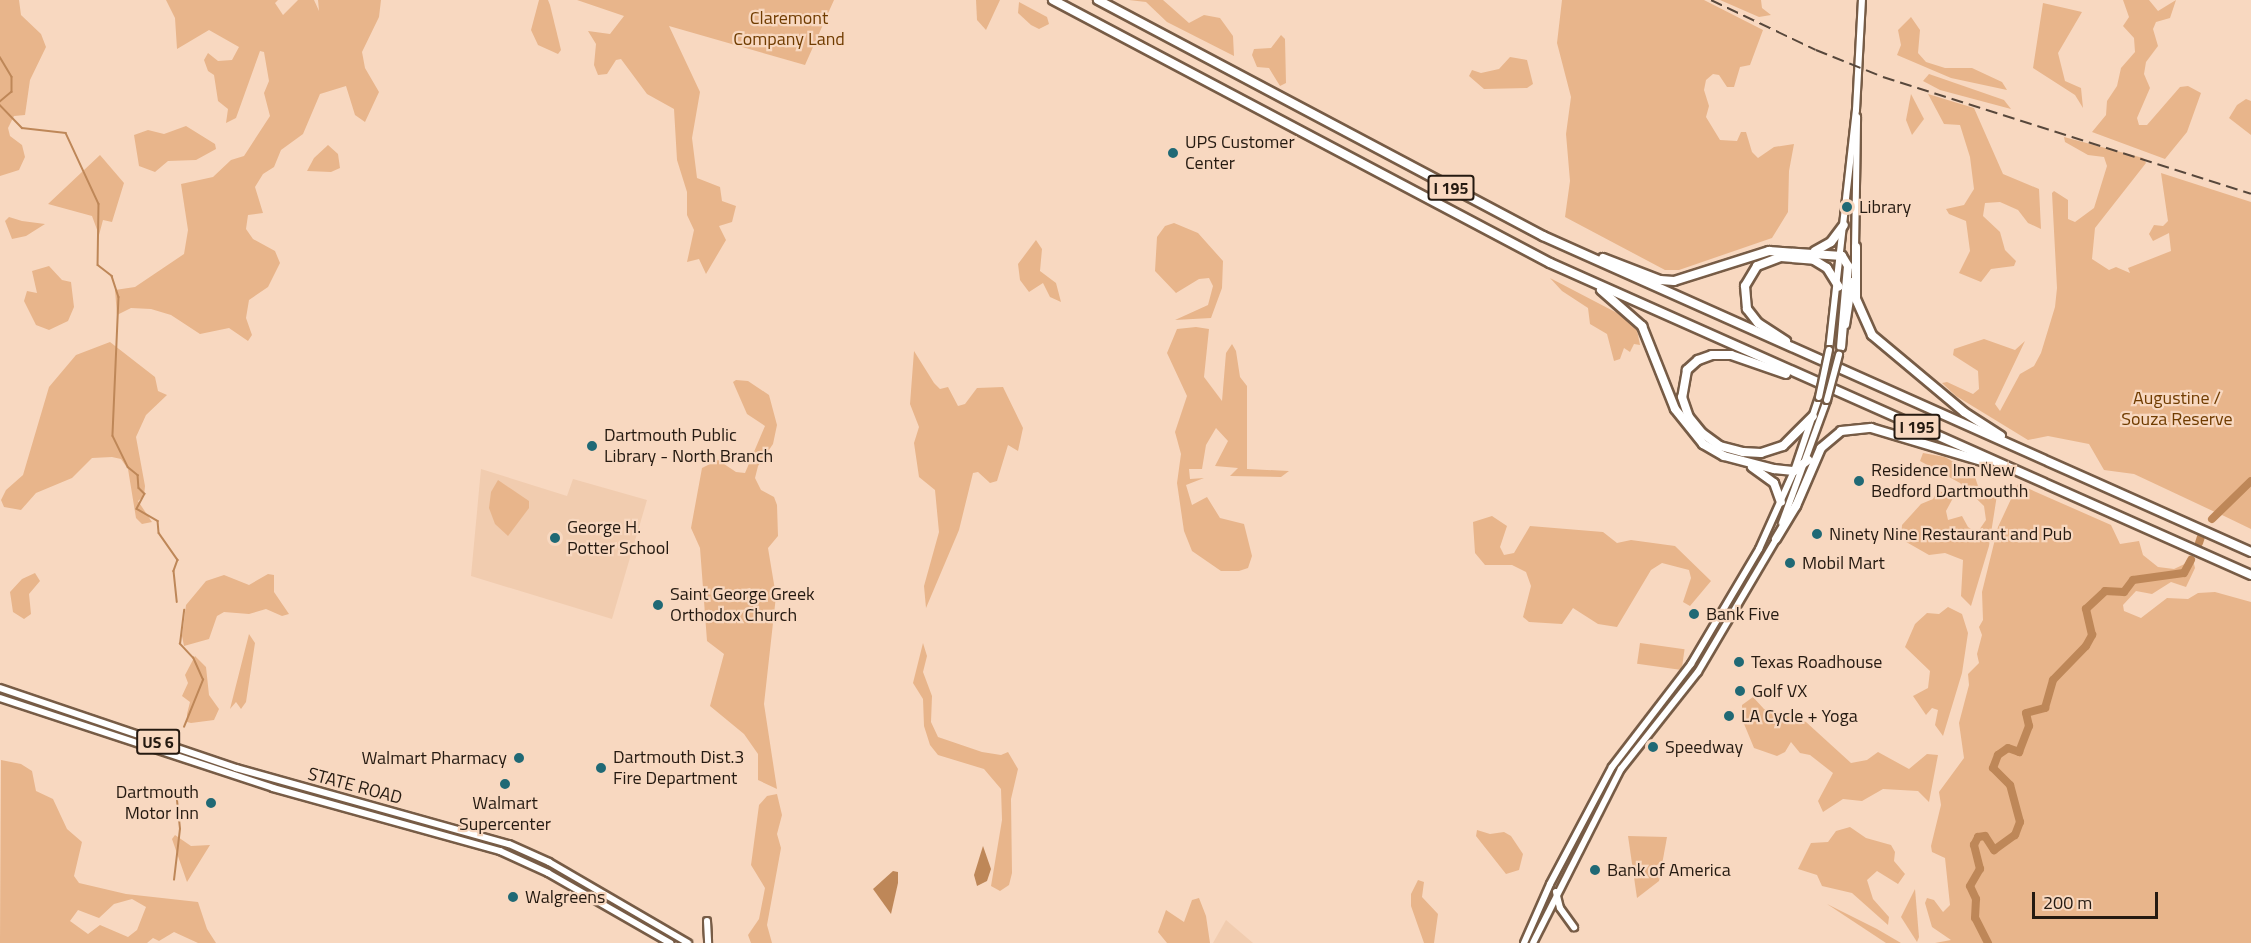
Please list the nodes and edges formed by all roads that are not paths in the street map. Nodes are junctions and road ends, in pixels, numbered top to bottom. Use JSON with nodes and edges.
{"nodes":[{"id":1,"x":1053,"y":0,"type":"edge"},
{"id":2,"x":1098,"y":0,"type":"edge"},
{"id":3,"x":1862,"y":0,"type":"edge"},
{"id":4,"x":1856,"y":110,"type":"junction"},
{"id":5,"x":1857,"y":169,"type":"junction"},
{"id":6,"x":1849,"y":170,"type":"junction"},
{"id":7,"x":1844,"y":225,"type":"junction"},
{"id":8,"x":1562,"y":245,"type":"junction"},
{"id":9,"x":1856,"y":247,"type":"junction"},
{"id":10,"x":1812,"y":252,"type":"junction"},
{"id":11,"x":1842,"y":256,"type":"junction"},
{"id":12,"x":1582,"y":278,"type":"junction"},
{"id":13,"x":1839,"y":287,"type":"junction"},
{"id":14,"x":1840,"y":351,"type":"junction"},
{"id":15,"x":1813,"y":357,"type":"junction"},
{"id":16,"x":1815,"y":382,"type":"junction"},
{"id":17,"x":1813,"y":416,"type":"junction"},
{"id":18,"x":2025,"y":451,"type":"junction"},
{"id":19,"x":1808,"y":460,"type":"junction"},
{"id":20,"x":1743,"y":462,"type":"junction"},
{"id":21,"x":2010,"y":468,"type":"junction"},
{"id":22,"x":1794,"y":471,"type":"junction"},
{"id":23,"x":1781,"y":502,"type":"junction"},
{"id":24,"x":1776,"y":539,"type":"junction"},
{"id":25,"x":2251,"y":552,"type":"edge"},
{"id":26,"x":2251,"y":575,"type":"edge"},
{"id":27,"x":0,"y":688,"type":"edge"},
{"id":28,"x":0,"y":698,"type":"edge"},
{"id":29,"x":1556,"y":892,"type":"junction"},
{"id":30,"x":707,"y":921,"type":"dead end"},
{"id":31,"x":1574,"y":927,"type":"dead end"},
{"id":32,"x":670,"y":943,"type":"edge"},
{"id":33,"x":688,"y":943,"type":"edge"},
{"id":34,"x":708,"y":943,"type":"edge"},
{"id":35,"x":1524,"y":943,"type":"edge"},
{"id":36,"x":1533,"y":943,"type":"edge"}],
"edges":[{"from":1,"to":12,"type":"highway","number":"I 195"},
{"from":2,"to":8,"type":"highway","number":"I 195"},
{"from":3,"to":4,"type":"main road"},
{"from":4,"to":5,"type":"main road"},
{"from":4,"to":6,"type":"main road"},
{"from":5,"to":6,"type":"main road"},
{"from":5,"to":9,"type":"main road"},
{"from":6,"to":7,"type":"main road"},
{"from":7,"to":10,"type":"highway"},
{"from":7,"to":11,"type":"main road"},
{"from":8,"to":10,"type":"highway"},
{"from":8,"to":15,"type":"highway","number":"I 195"},
{"from":9,"to":14,"type":"main road"},
{"from":9,"to":18,"type":"highway"},
{"from":10,"to":11,"type":"highway"},
{"from":11,"to":13,"type":"main road"},
{"from":11,"to":14,"type":"highway"},
{"from":12,"to":16,"type":"highway","number":"I 195"},
{"from":12,"to":20,"type":"highway"},
{"from":13,"to":15,"type":"highway"},
{"from":13,"to":17,"type":"main road","bridge":true},
{"from":14,"to":19,"type":"main road","bridge":true},
{"from":15,"to":18,"type":"highway","number":"I 195"},
{"from":16,"to":17,"type":"highway"},
{"from":16,"to":21,"type":"highway","number":"I 195"},
{"from":17,"to":22,"type":"main road"},
{"from":18,"to":25,"type":"highway","number":"I 195"},
{"from":19,"to":22,"type":"highway"},
{"from":19,"to":24,"type":"main road"},
{"from":20,"to":22,"type":"highway"},
{"from":20,"to":23,"type":"highway"},
{"from":21,"to":24,"type":"highway"},
{"from":21,"to":26,"type":"highway","number":"I 195"},
{"from":22,"to":23,"type":"main road"},
{"from":23,"to":35,"type":"main road"},
{"from":24,"to":29,"type":"main road"},
{"from":27,"to":33,"type":"main road","name":"STATE ROAD","number":"US 6"},
{"from":28,"to":32,"type":"main road","name":"STATE ROAD","number":"US 6"},
{"from":29,"to":31,"type":"main road"},
{"from":29,"to":36,"type":"main road"},
{"from":30,"to":34,"type":"main road"}]}
